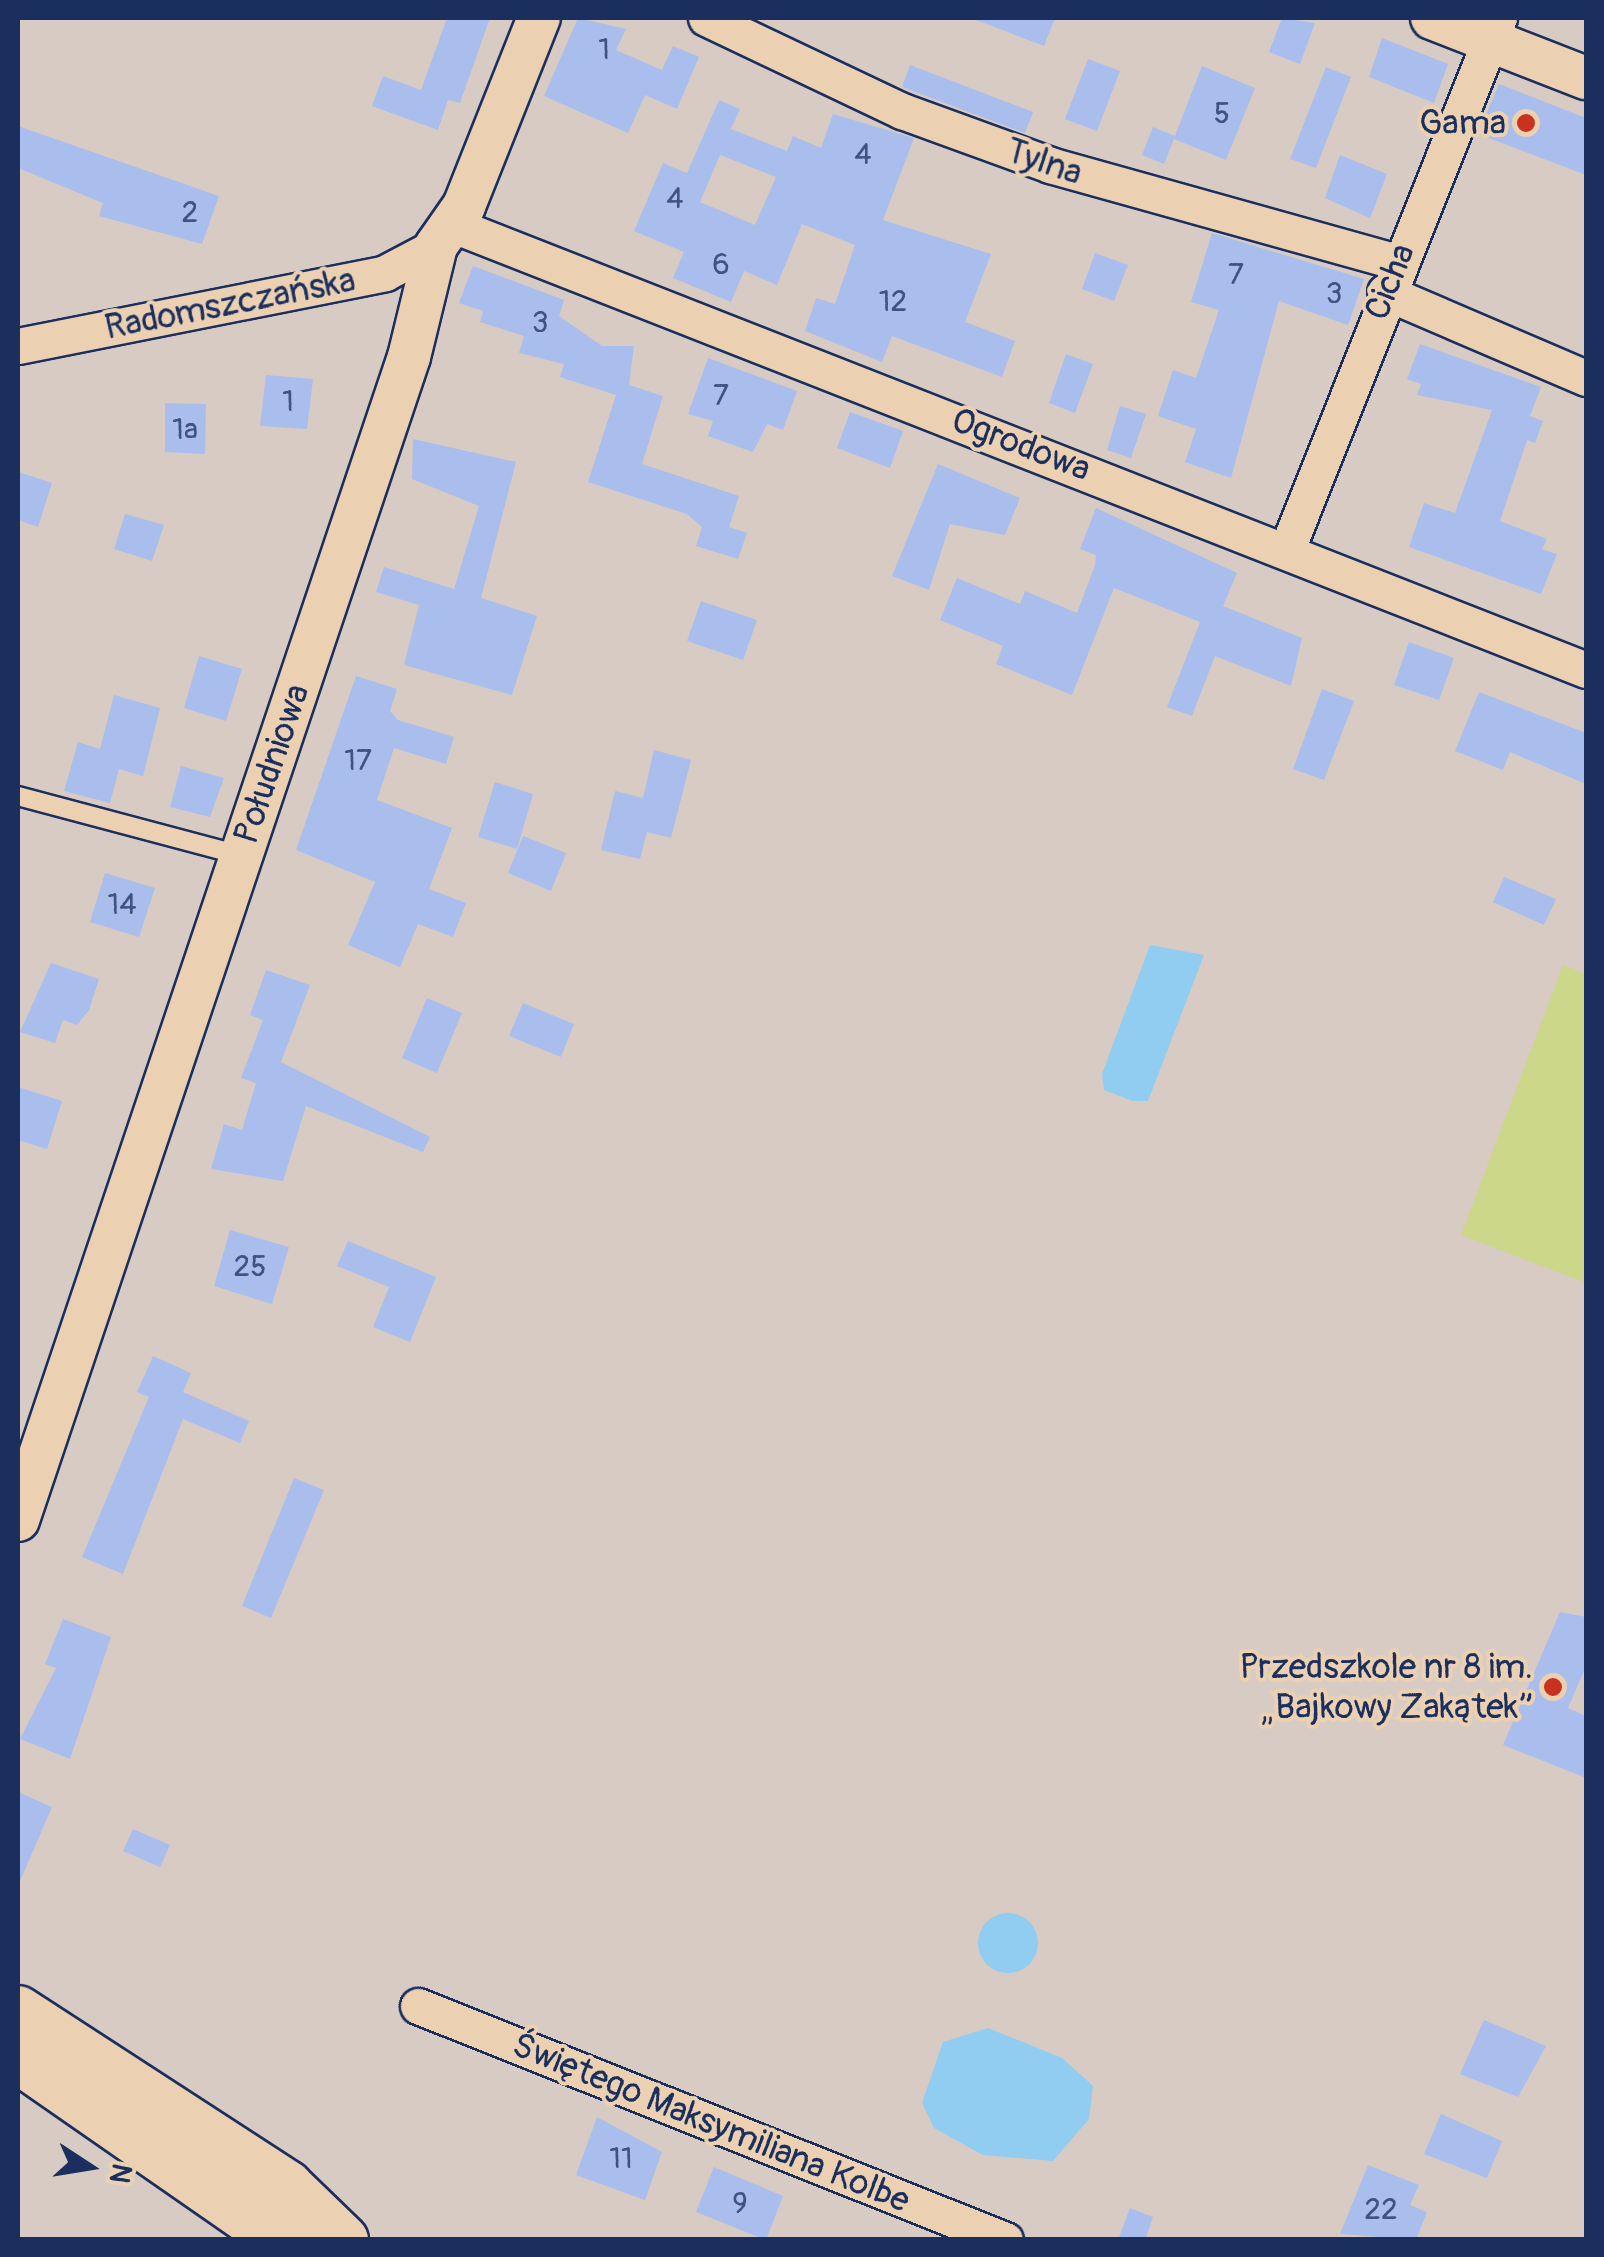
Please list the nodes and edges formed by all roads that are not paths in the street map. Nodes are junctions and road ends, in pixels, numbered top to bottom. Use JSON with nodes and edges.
{"nodes":[{"id":1,"x":539,"y":18,"type":"edge"},
{"id":2,"x":706,"y":18,"type":"edge"},
{"id":3,"x":1432,"y":18,"type":"edge"},
{"id":4,"x":1495,"y":29,"type":"edge"},
{"id":5,"x":1586,"y":78,"type":"edge"},
{"id":6,"x":444,"y":235,"type":"junction"},
{"id":7,"x":1391,"y":276,"type":"junction"},
{"id":8,"x":18,"y":346,"type":"edge"},
{"id":9,"x":1586,"y":378,"type":"edge"},
{"id":10,"x":1288,"y":549,"type":"junction"},
{"id":11,"x":1586,"y":670,"type":"edge"},
{"id":12,"x":18,"y":796,"type":"edge"},
{"id":13,"x":251,"y":857,"type":"junction"},
{"id":14,"x":18,"y":1520,"type":"edge"},
{"id":15,"x":418,"y":2006,"type":"dead end"},
{"id":16,"x":18,"y":2011,"type":"edge"},
{"id":17,"x":18,"y":2058,"type":"edge"},
{"id":18,"x":280,"y":2240,"type":"edge"},
{"id":19,"x":343,"y":2240,"type":"edge"},
{"id":20,"x":1004,"y":2240,"type":"edge"}],
"edges":[{"from":1,"to":6,"type":"street","name":"Południowa"},
{"from":2,"to":7,"type":"street","name":"Tylna"},
{"from":3,"to":4,"type":"street"},
{"from":4,"to":5,"type":"street"},
{"from":4,"to":7,"type":"street","name":"Cicha"},
{"from":6,"to":8,"type":"street","name":"Radomszczańska"},
{"from":6,"to":10,"type":"street","name":"Ogrodowa"},
{"from":6,"to":13,"type":"street","name":"Południowa"},
{"from":7,"to":9,"type":"street","name":"Tylna"},
{"from":7,"to":10,"type":"street","name":"Cicha"},
{"from":10,"to":11,"type":"street","name":"Ogrodowa"},
{"from":12,"to":13,"type":"lane"},
{"from":13,"to":14,"type":"street","name":"Południowa"},
{"from":15,"to":20,"type":"street","name":"Świętego Maksymiliana Kolbe"},
{"from":16,"to":19,"type":"main road"},
{"from":17,"to":18,"type":"main road"}]}
